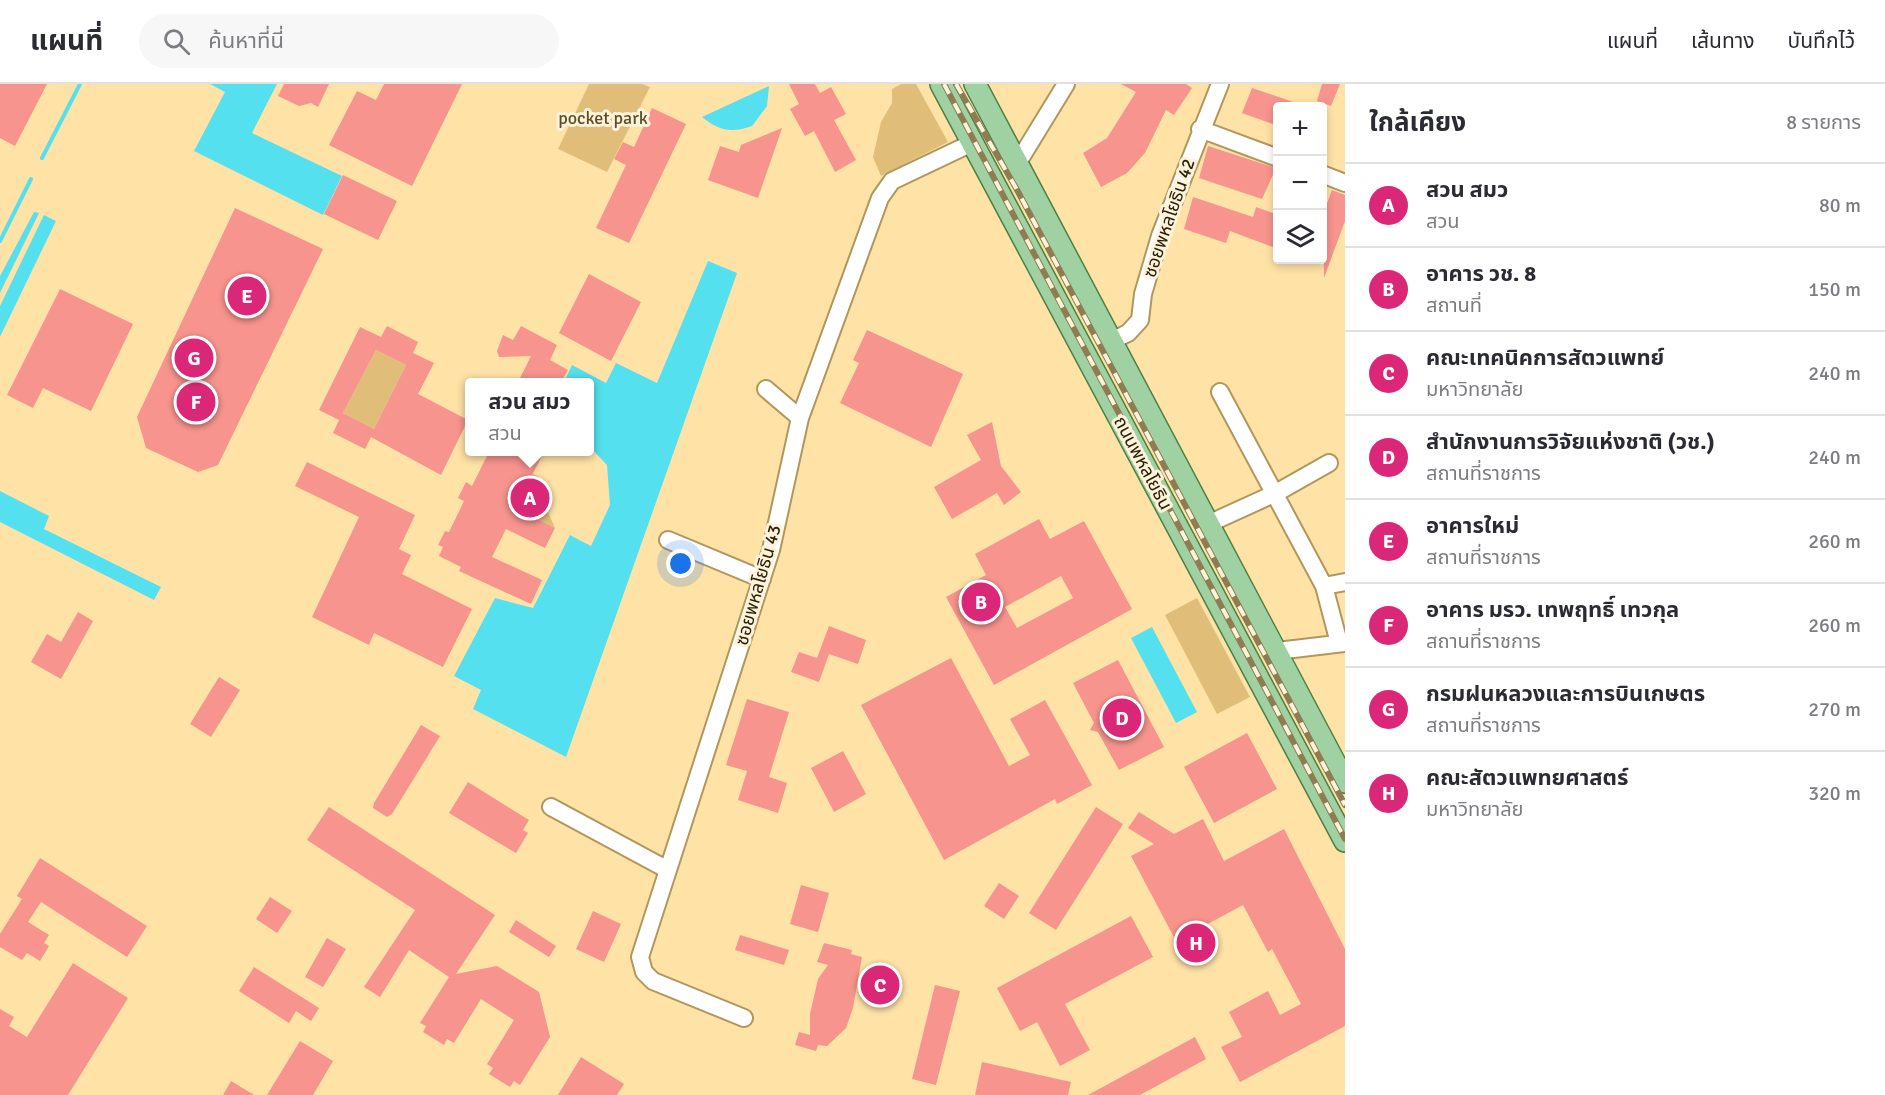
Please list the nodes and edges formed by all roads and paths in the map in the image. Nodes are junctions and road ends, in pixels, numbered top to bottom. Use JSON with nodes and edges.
{"nodes":[{"id":1,"x":941,"y":84,"type":"edge"},
{"id":2,"x":975,"y":84,"type":"edge"},
{"id":3,"x":1066,"y":84,"type":"edge"},
{"id":4,"x":1220,"y":84,"type":"edge"},
{"id":5,"x":1200,"y":129,"type":"junction"},
{"id":6,"x":972,"y":143,"type":"junction"},
{"id":7,"x":1273,"y":156,"type":"edge"},
{"id":8,"x":1017,"y":164,"type":"junction"},
{"id":9,"x":1327,"y":176,"type":"edge"},
{"id":10,"x":1345,"y":183,"type":"edge"},
{"id":11,"x":1068,"y":262,"type":"junction"},
{"id":12,"x":1044,"y":276,"type":"junction"},
{"id":13,"x":1111,"y":342,"type":"junction"},
{"id":14,"x":766,"y":389,"type":"dead end"},
{"id":15,"x":1220,"y":392,"type":"dead end"},
{"id":16,"x":800,"y":418,"type":"junction"},
{"id":17,"x":1329,"y":463,"type":"dead end"},
{"id":18,"x":1276,"y":493,"type":"junction"},
{"id":19,"x":1208,"y":524,"type":"junction"},
{"id":20,"x":668,"y":540,"type":"dead end"},
{"id":21,"x":762,"y":579,"type":"junction"},
{"id":22,"x":1345,"y":582,"type":"edge"},
{"id":23,"x":1324,"y":585,"type":"junction"},
{"id":24,"x":1342,"y":643,"type":"edge"},
{"id":25,"x":1277,"y":651,"type":"junction"},
{"id":26,"x":1345,"y":782,"type":"edge"},
{"id":27,"x":551,"y":807,"type":"dead end"},
{"id":28,"x":1345,"y":842,"type":"edge"},
{"id":29,"x":668,"y":870,"type":"junction"},
{"id":30,"x":744,"y":1018,"type":"dead end"}],
"edges":[{"from":1,"to":6,"type":"main road","name":"ถนนพหลโยธิน"},
{"from":2,"to":8,"type":"main road","name":"ถนนพหลโยธิน"},
{"from":3,"to":8,"type":"street"},
{"from":4,"to":5,"type":"street","name":"ซอยพหลโยธิน 42"},
{"from":5,"to":7,"type":"street"},
{"from":5,"to":13,"type":"street","name":"ซอยพหลโยธิน 42"},
{"from":6,"to":12,"type":"main road","name":"ถนนพหลโยธิน"},
{"from":6,"to":16,"type":"street","name":"ซอยพหลโยธิน 43"},
{"from":8,"to":11,"type":"main road","name":"ถนนพหลโยธิน"},
{"from":9,"to":10,"type":"street"},
{"from":11,"to":12,"type":"main road"},
{"from":11,"to":13,"type":"main road","name":"ถนนพหลโยธิน"},
{"from":12,"to":28,"type":"main road","name":"ถนนพหลโยธิน"},
{"from":13,"to":19,"type":"main road","name":"ถนนพหลโยธิน"},
{"from":14,"to":16,"type":"street"},
{"from":15,"to":18,"type":"street"},
{"from":16,"to":21,"type":"street","name":"ซอยพหลโยธิน 43"},
{"from":17,"to":18,"type":"street"},
{"from":18,"to":19,"type":"street"},
{"from":18,"to":23,"type":"street"},
{"from":19,"to":25,"type":"main road","name":"ถนนพหลโยธิน"},
{"from":20,"to":21,"type":"street"},
{"from":21,"to":29,"type":"street","name":"ซอยพหลโยธิน 43"},
{"from":22,"to":23,"type":"street"},
{"from":23,"to":24,"type":"street"},
{"from":24,"to":25,"type":"street"},
{"from":25,"to":26,"type":"main road","name":"ถนนพหลโยธิน"},
{"from":27,"to":29,"type":"street"},
{"from":29,"to":30,"type":"street","name":"ซอยพหลโยธิน 43"}]}
